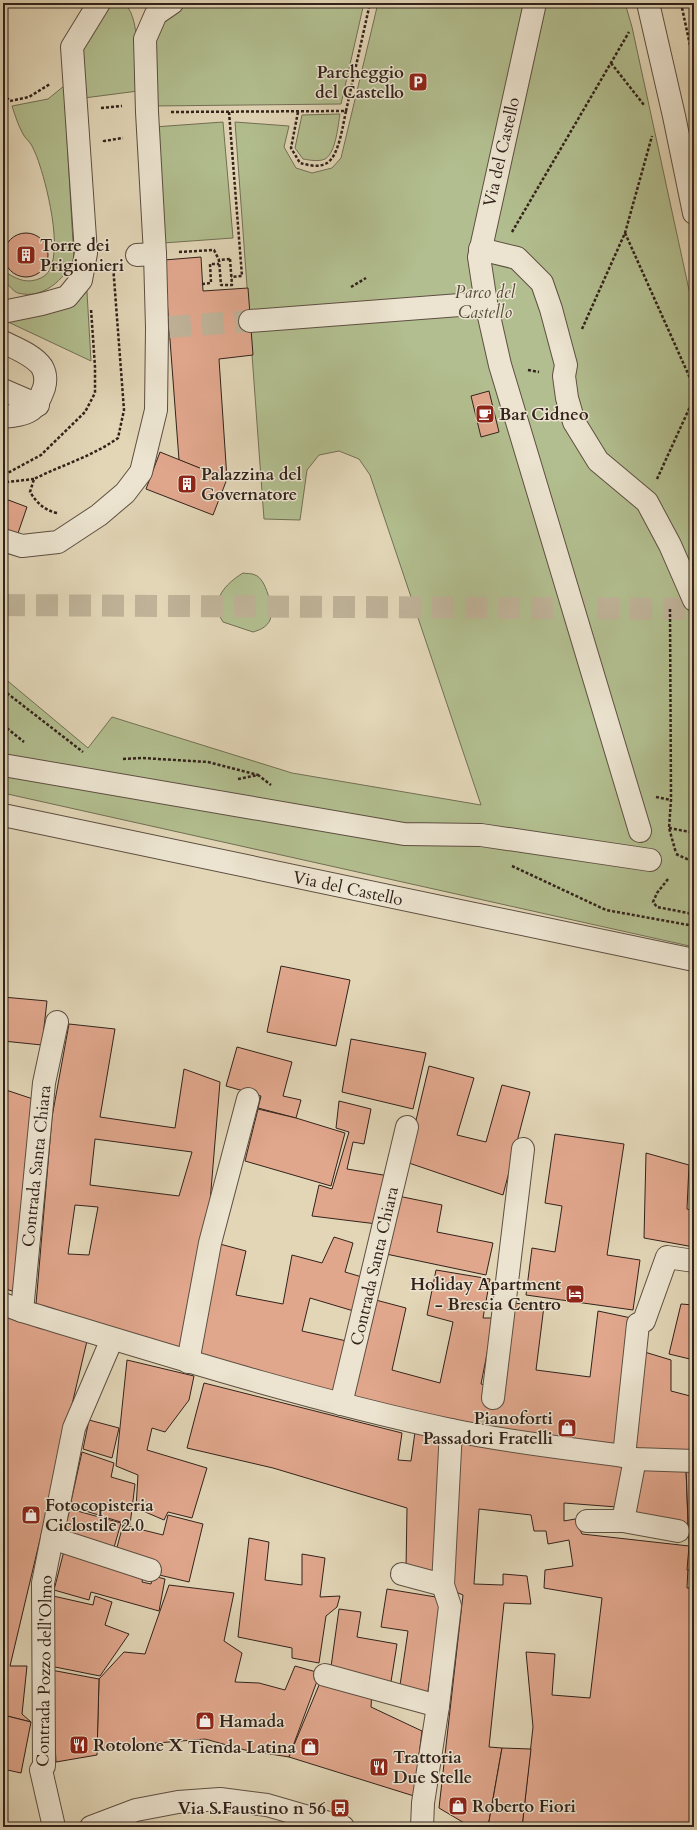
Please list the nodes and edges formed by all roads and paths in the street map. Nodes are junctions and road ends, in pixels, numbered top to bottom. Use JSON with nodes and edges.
{"nodes":[{"id":1,"x":99,"y":3,"type":"edge"},
{"id":2,"x":172,"y":3,"type":"edge"},
{"id":3,"x":370,"y":3,"type":"edge"},
{"id":4,"x":535,"y":3,"type":"edge"},
{"id":5,"x":681,"y":3,"type":"edge"},
{"id":6,"x":649,"y":8,"type":"edge"},
{"id":7,"x":71,"y":58,"type":"junction"},
{"id":8,"x":611,"y":63,"type":"junction"},
{"id":9,"x":694,"y":64,"type":"edge"},
{"id":10,"x":3,"y":94,"type":"edge"},
{"id":11,"x":346,"y":111,"type":"junction"},
{"id":12,"x":147,"y":112,"type":"junction"},
{"id":13,"x":229,"y":112,"type":"junction"},
{"id":14,"x":298,"y":112,"type":"junction"},
{"id":15,"x":674,"y":116,"type":"junction"},
{"id":16,"x":127,"y":138,"type":"dead end"},
{"id":17,"x":104,"y":149,"type":"dead end"},
{"id":18,"x":694,"y":213,"type":"edge"},
{"id":19,"x":625,"y":233,"type":"junction"},
{"id":20,"x":490,"y":251,"type":"junction"},
{"id":21,"x":146,"y":255,"type":"junction"},
{"id":22,"x":113,"y":259,"type":"dead end"},
{"id":23,"x":219,"y":262,"type":"junction"},
{"id":24,"x":231,"y":277,"type":"junction"},
{"id":25,"x":366,"y":278,"type":"dead end"},
{"id":26,"x":202,"y":284,"type":"dead end"},
{"id":27,"x":349,"y":288,"type":"dead end"},
{"id":28,"x":486,"y":303,"type":"junction"},
{"id":29,"x":3,"y":312,"type":"edge"},
{"id":30,"x":250,"y":321,"type":"tunnel mouth"},
{"id":31,"x":581,"y":331,"type":"dead end"},
{"id":32,"x":3,"y":342,"type":"edge"},
{"id":33,"x":500,"y":365,"type":"junction"},
{"id":34,"x":564,"y":376,"type":"junction"},
{"id":35,"x":694,"y":388,"type":"edge"},
{"id":36,"x":3,"y":390,"type":"edge"},
{"id":37,"x":694,"y":398,"type":"edge"},
{"id":38,"x":38,"y":404,"type":"junction"},
{"id":39,"x":124,"y":410,"type":"junction"},
{"id":40,"x":131,"y":410,"type":"dead end"},
{"id":41,"x":3,"y":417,"type":"edge"},
{"id":42,"x":647,"y":502,"type":"junction"},
{"id":43,"x":47,"y":511,"type":"dead end"},
{"id":44,"x":3,"y":540,"type":"edge"},
{"id":45,"x":694,"y":600,"type":"edge"},
{"id":46,"x":670,"y":608,"type":"dead end"},
{"id":47,"x":3,"y":690,"type":"edge"},
{"id":48,"x":86,"y":755,"type":"dead end"},
{"id":49,"x":122,"y":759,"type":"dead end"},
{"id":50,"x":3,"y":765,"type":"edge"},
{"id":51,"x":258,"y":775,"type":"dead end"},
{"id":52,"x":3,"y":815,"type":"edge"},
{"id":53,"x":640,"y":831,"type":"dead end"},
{"id":54,"x":694,"y":835,"type":"edge"},
{"id":55,"x":676,"y":854,"type":"dead end"},
{"id":56,"x":694,"y":856,"type":"edge"},
{"id":57,"x":650,"y":860,"type":"dead end"},
{"id":58,"x":510,"y":865,"type":"dead end"},
{"id":59,"x":669,"y":878,"type":"dead end"},
{"id":60,"x":694,"y":916,"type":"edge"},
{"id":61,"x":694,"y":926,"type":"edge"},
{"id":62,"x":694,"y":960,"type":"edge"},
{"id":63,"x":57,"y":1022,"type":"dead end"},
{"id":64,"x":248,"y":1100,"type":"dead end"},
{"id":65,"x":407,"y":1127,"type":"dead end"},
{"id":66,"x":523,"y":1150,"type":"dead end"},
{"id":67,"x":694,"y":1261,"type":"edge"},
{"id":68,"x":12,"y":1308,"type":"edge"},
{"id":69,"x":112,"y":1339,"type":"junction"},
{"id":70,"x":188,"y":1362,"type":"junction"},
{"id":71,"x":493,"y":1398,"type":"tunnel mouth"},
{"id":72,"x":341,"y":1404,"type":"junction"},
{"id":73,"x":451,"y":1430,"type":"junction"},
{"id":74,"x":629,"y":1457,"type":"junction"},
{"id":75,"x":694,"y":1461,"type":"edge"},
{"id":76,"x":587,"y":1521,"type":"dead end"},
{"id":77,"x":623,"y":1521,"type":"junction"},
{"id":78,"x":678,"y":1531,"type":"dead end"},
{"id":79,"x":52,"y":1538,"type":"junction"},
{"id":80,"x":150,"y":1570,"type":"dead end"},
{"id":81,"x":402,"y":1574,"type":"dead end"},
{"id":82,"x":443,"y":1586,"type":"junction"},
{"id":83,"x":325,"y":1675,"type":"dead end"},
{"id":84,"x":438,"y":1706,"type":"junction"},
{"id":85,"x":54,"y":1827,"type":"edge"},
{"id":86,"x":91,"y":1827,"type":"edge"},
{"id":87,"x":343,"y":1827,"type":"edge"},
{"id":88,"x":422,"y":1827,"type":"edge"}],
"edges":[{"from":1,"to":7,"type":"street"},
{"from":2,"to":12,"type":"street"},
{"from":3,"to":11,"type":"path"},
{"from":4,"to":20,"type":"street","name":"Via del Castello"},
{"from":5,"to":9,"type":"path"},
{"from":6,"to":8,"type":"path"},
{"from":6,"to":15,"type":"street"},
{"from":7,"to":10,"type":"path"},
{"from":7,"to":29,"type":"street"},
{"from":8,"to":15,"type":"path"},
{"from":8,"to":20,"type":"path"},
{"from":11,"to":14,"type":"path"},
{"from":11,"to":14,"type":"path"},
{"from":12,"to":13,"type":"path"},
{"from":12,"to":21,"type":"street"},
{"from":13,"to":14,"type":"path"},
{"from":13,"to":24,"type":"path"},
{"from":15,"to":18,"type":"street"},
{"from":15,"to":19,"type":"path"},
{"from":16,"to":17,"type":"path"},
{"from":19,"to":31,"type":"path"},
{"from":19,"to":35,"type":"path"},
{"from":20,"to":28,"type":"street","name":"Via del Castello"},
{"from":20,"to":34,"type":"street"},
{"from":21,"to":23,"type":"path"},
{"from":21,"to":44,"type":"street"},
{"from":22,"to":39,"type":"path"},
{"from":23,"to":24,"type":"path"},
{"from":23,"to":24,"type":"path"},
{"from":23,"to":26,"type":"path"},
{"from":25,"to":27,"type":"path"},
{"from":28,"to":30,"type":"street"},
{"from":28,"to":33,"type":"street","name":"Via del Castello"},
{"from":32,"to":38,"type":"street"},
{"from":33,"to":34,"type":"path"},
{"from":33,"to":53,"type":"street","name":"Via del Castello"},
{"from":34,"to":42,"type":"street"},
{"from":36,"to":38,"type":"street"},
{"from":37,"to":42,"type":"path"},
{"from":38,"to":41,"type":"street"},
{"from":39,"to":40,"type":"path"},
{"from":39,"to":43,"type":"path"},
{"from":42,"to":45,"type":"street"},
{"from":46,"to":54,"type":"path"},
{"from":47,"to":48,"type":"path"},
{"from":49,"to":51,"type":"path"},
{"from":50,"to":57,"type":"street"},
{"from":52,"to":62,"type":"street","name":"Via del Castello"},
{"from":55,"to":56,"type":"path"},
{"from":58,"to":61,"type":"path"},
{"from":59,"to":60,"type":"path"},
{"from":63,"to":68,"type":"street","name":"Contrada Santa Chiara"},
{"from":64,"to":70,"type":"street"},
{"from":65,"to":72,"type":"street","name":"Contrada Santa Chiara"},
{"from":66,"to":71,"type":"street"},
{"from":67,"to":74,"type":"street"},
{"from":68,"to":69,"type":"street","name":"Contrada Santa Chiara"},
{"from":69,"to":70,"type":"street","name":"Contrada Santa Chiara"},
{"from":69,"to":79,"type":"street","name":"Contrada Pozzo dell'Olmo"},
{"from":70,"to":72,"type":"street","name":"Contrada Santa Chiara"},
{"from":72,"to":73,"type":"street","name":"Contrada Santa Chiara"},
{"from":73,"to":74,"type":"street","name":"Contrada Santa Chiara"},
{"from":73,"to":82,"type":"street"},
{"from":74,"to":75,"type":"street","name":"Contrada Santa Chiara"},
{"from":74,"to":77,"type":"street"},
{"from":76,"to":77,"type":"street"},
{"from":77,"to":78,"type":"street"},
{"from":79,"to":80,"type":"street"},
{"from":79,"to":85,"type":"street","name":"Contrada Pozzo dell'Olmo"},
{"from":81,"to":82,"type":"street"},
{"from":82,"to":84,"type":"street"},
{"from":83,"to":84,"type":"street"},
{"from":84,"to":88,"type":"street"},
{"from":86,"to":87,"type":"street"}]}
